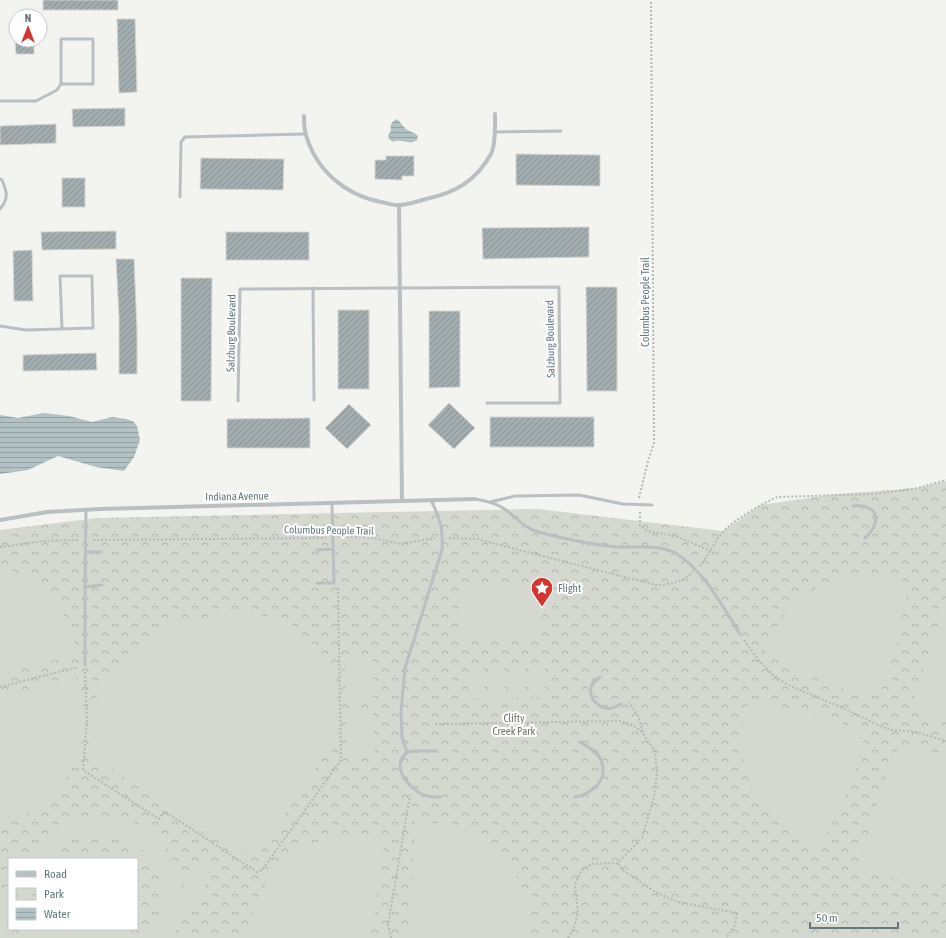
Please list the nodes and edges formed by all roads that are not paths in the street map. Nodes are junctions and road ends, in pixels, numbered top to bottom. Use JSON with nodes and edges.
{"nodes":[{"id":1,"x":61,"y":84,"type":"junction"},
{"id":2,"x":0,"y":101,"type":"edge"},
{"id":3,"x":495,"y":114,"type":"dead end"},
{"id":4,"x":304,"y":116,"type":"dead end"},
{"id":5,"x":561,"y":131,"type":"dead end"},
{"id":6,"x":495,"y":132,"type":"junction"},
{"id":7,"x":305,"y":134,"type":"junction"},
{"id":8,"x":0,"y":179,"type":"edge"},
{"id":9,"x":180,"y":197,"type":"dead end"},
{"id":10,"x":399,"y":205,"type":"junction"},
{"id":11,"x":0,"y":209,"type":"edge"},
{"id":12,"x":313,"y":288,"type":"junction"},
{"id":13,"x":400,"y":288,"type":"junction"},
{"id":14,"x":0,"y":326,"type":"edge"},
{"id":15,"x":62,"y":330,"type":"junction"},
{"id":16,"x":314,"y":400,"type":"dead end"},
{"id":17,"x":238,"y":401,"type":"dead end"},
{"id":18,"x":486,"y":403,"type":"dead end"},
{"id":19,"x":475,"y":499,"type":"joint"},
{"id":20,"x":432,"y":500,"type":"junction"},
{"id":21,"x":402,"y":501,"type":"junction"},
{"id":22,"x":490,"y":502,"type":"junction"},
{"id":23,"x":332,"y":503,"type":"junction"},
{"id":24,"x":652,"y":505,"type":"dead end"},
{"id":25,"x":853,"y":506,"type":"dead end"},
{"id":26,"x":86,"y":510,"type":"junction"},
{"id":27,"x":0,"y":520,"type":"edge"},
{"id":28,"x":865,"y":538,"type":"dead end"},
{"id":29,"x":333,"y":549,"type":"junction"},
{"id":30,"x":317,"y":550,"type":"dead end"},
{"id":31,"x":86,"y":552,"type":"junction"},
{"id":32,"x":101,"y":552,"type":"dead end"},
{"id":33,"x":318,"y":583,"type":"dead end"},
{"id":34,"x":102,"y":585,"type":"dead end"},
{"id":35,"x":85,"y":587,"type":"junction"},
{"id":36,"x":740,"y":634,"type":"road end"},
{"id":37,"x":85,"y":665,"type":"road end"},
{"id":38,"x":600,"y":677,"type":"dead end"},
{"id":39,"x":621,"y":704,"type":"dead end"},
{"id":40,"x":580,"y":742,"type":"dead end"},
{"id":41,"x":435,"y":751,"type":"dead end"},
{"id":42,"x":407,"y":752,"type":"junction"},
{"id":43,"x":440,"y":797,"type":"dead end"},
{"id":44,"x":575,"y":797,"type":"dead end"}],
"edges":[{"from":1,"to":1,"type":"lane"},
{"from":1,"to":2,"type":"lane"},
{"from":3,"to":6,"type":"street"},
{"from":4,"to":7,"type":"street"},
{"from":5,"to":6,"type":"lane"},
{"from":6,"to":10,"type":"street"},
{"from":7,"to":9,"type":"lane"},
{"from":7,"to":10,"type":"street"},
{"from":8,"to":11,"type":"lane"},
{"from":10,"to":13,"type":"street"},
{"from":12,"to":13,"type":"lane","name":"Salzburg Boulevard"},
{"from":12,"to":16,"type":"lane"},
{"from":12,"to":17,"type":"lane","name":"Salzburg Boulevard"},
{"from":13,"to":18,"type":"lane","name":"Salzburg Boulevard"},
{"from":13,"to":21,"type":"street"},
{"from":14,"to":15,"type":"lane"},
{"from":15,"to":15,"type":"lane"},
{"from":19,"to":20,"type":"street","name":"Indiana Avenue"},
{"from":19,"to":22,"type":"lane"},
{"from":20,"to":21,"type":"street","name":"Indiana Avenue"},
{"from":20,"to":42,"type":"lane"},
{"from":21,"to":23,"type":"street","name":"Indiana Avenue"},
{"from":22,"to":24,"type":"lane"},
{"from":22,"to":36,"type":"lane"},
{"from":23,"to":26,"type":"street","name":"Indiana Avenue"},
{"from":23,"to":29,"type":"lane"},
{"from":25,"to":28,"type":"lane"},
{"from":26,"to":27,"type":"street","name":"Indiana Avenue"},
{"from":26,"to":31,"type":"lane"},
{"from":29,"to":30,"type":"lane"},
{"from":29,"to":33,"type":"lane"},
{"from":31,"to":32,"type":"lane"},
{"from":31,"to":35,"type":"lane"},
{"from":34,"to":35,"type":"lane"},
{"from":35,"to":37,"type":"lane"},
{"from":38,"to":39,"type":"lane"},
{"from":40,"to":44,"type":"lane"},
{"from":41,"to":42,"type":"lane"},
{"from":42,"to":43,"type":"lane"}]}
